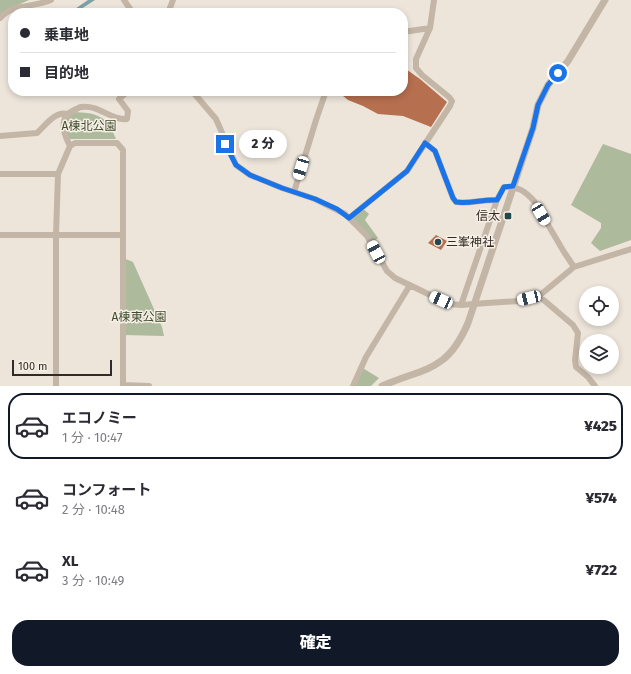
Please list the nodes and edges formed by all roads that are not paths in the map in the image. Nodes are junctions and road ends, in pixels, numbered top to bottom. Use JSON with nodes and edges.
{"nodes":[{"id":1,"x":51,"y":0,"type":"edge"},
{"id":2,"x":434,"y":0,"type":"edge"},
{"id":3,"x":605,"y":0,"type":"edge"},
{"id":4,"x":11,"y":8,"type":"edge"},
{"id":5,"x":8,"y":11,"type":"edge"},
{"id":6,"x":0,"y":18,"type":"edge"},
{"id":7,"x":430,"y":28,"type":"junction"},
{"id":8,"x":408,"y":31,"type":"edge"},
{"id":9,"x":122,"y":96,"type":"edge"},
{"id":10,"x":196,"y":96,"type":"edge"},
{"id":11,"x":324,"y":96,"type":"edge"},
{"id":12,"x":67,"y":114,"type":"junction"},
{"id":13,"x":0,"y":136,"type":"edge"},
{"id":14,"x":425,"y":143,"type":"junction"},
{"id":15,"x":70,"y":146,"type":"junction"},
{"id":16,"x":0,"y":174,"type":"edge"},
{"id":17,"x":58,"y":174,"type":"junction"},
{"id":18,"x":513,"y":186,"type":"junction"},
{"id":19,"x":294,"y":192,"type":"junction"},
{"id":20,"x":497,"y":200,"type":"junction"},
{"id":21,"x":349,"y":218,"type":"junction"},
{"id":22,"x":0,"y":235,"type":"edge"},
{"id":23,"x":56,"y":235,"type":"junction"},
{"id":24,"x":123,"y":235,"type":"junction"},
{"id":25,"x":631,"y":248,"type":"edge"},
{"id":26,"x":574,"y":267,"type":"junction"},
{"id":27,"x":410,"y":285,"type":"junction"},
{"id":28,"x":539,"y":296,"type":"junction"},
{"id":29,"x":461,"y":305,"type":"junction"},
{"id":30,"x":56,"y":386,"type":"edge"},
{"id":31,"x":124,"y":386,"type":"edge"},
{"id":32,"x":149,"y":386,"type":"edge"},
{"id":33,"x":353,"y":386,"type":"edge"},
{"id":34,"x":382,"y":386,"type":"edge"},
{"id":35,"x":595,"y":386,"type":"edge"}],
"edges":[{"from":1,"to":4,"type":"street"},
{"from":2,"to":7,"type":"street"},
{"from":3,"to":18,"type":"street"},
{"from":5,"to":6,"type":"street"},
{"from":7,"to":8,"type":"street"},
{"from":7,"to":14,"type":"street"},
{"from":9,"to":12,"type":"street"},
{"from":10,"to":19,"type":"street"},
{"from":11,"to":19,"type":"street"},
{"from":12,"to":13,"type":"street"},
{"from":12,"to":15,"type":"street"},
{"from":14,"to":20,"type":"street"},
{"from":14,"to":21,"type":"street"},
{"from":15,"to":17,"type":"street"},
{"from":15,"to":24,"type":"street"},
{"from":16,"to":17,"type":"street"},
{"from":17,"to":23,"type":"street"},
{"from":18,"to":20,"type":"street"},
{"from":18,"to":26,"type":"street"},
{"from":18,"to":34,"type":"street"},
{"from":19,"to":21,"type":"street"},
{"from":20,"to":29,"type":"street"},
{"from":21,"to":27,"type":"street"},
{"from":22,"to":23,"type":"street"},
{"from":23,"to":24,"type":"street"},
{"from":23,"to":30,"type":"street"},
{"from":24,"to":31,"type":"street"},
{"from":25,"to":26,"type":"street"},
{"from":26,"to":28,"type":"street"},
{"from":27,"to":29,"type":"street"},
{"from":27,"to":33,"type":"street"},
{"from":28,"to":29,"type":"street","bridge":true},
{"from":28,"to":35,"type":"street"},
{"from":31,"to":32,"type":"street"}]}
